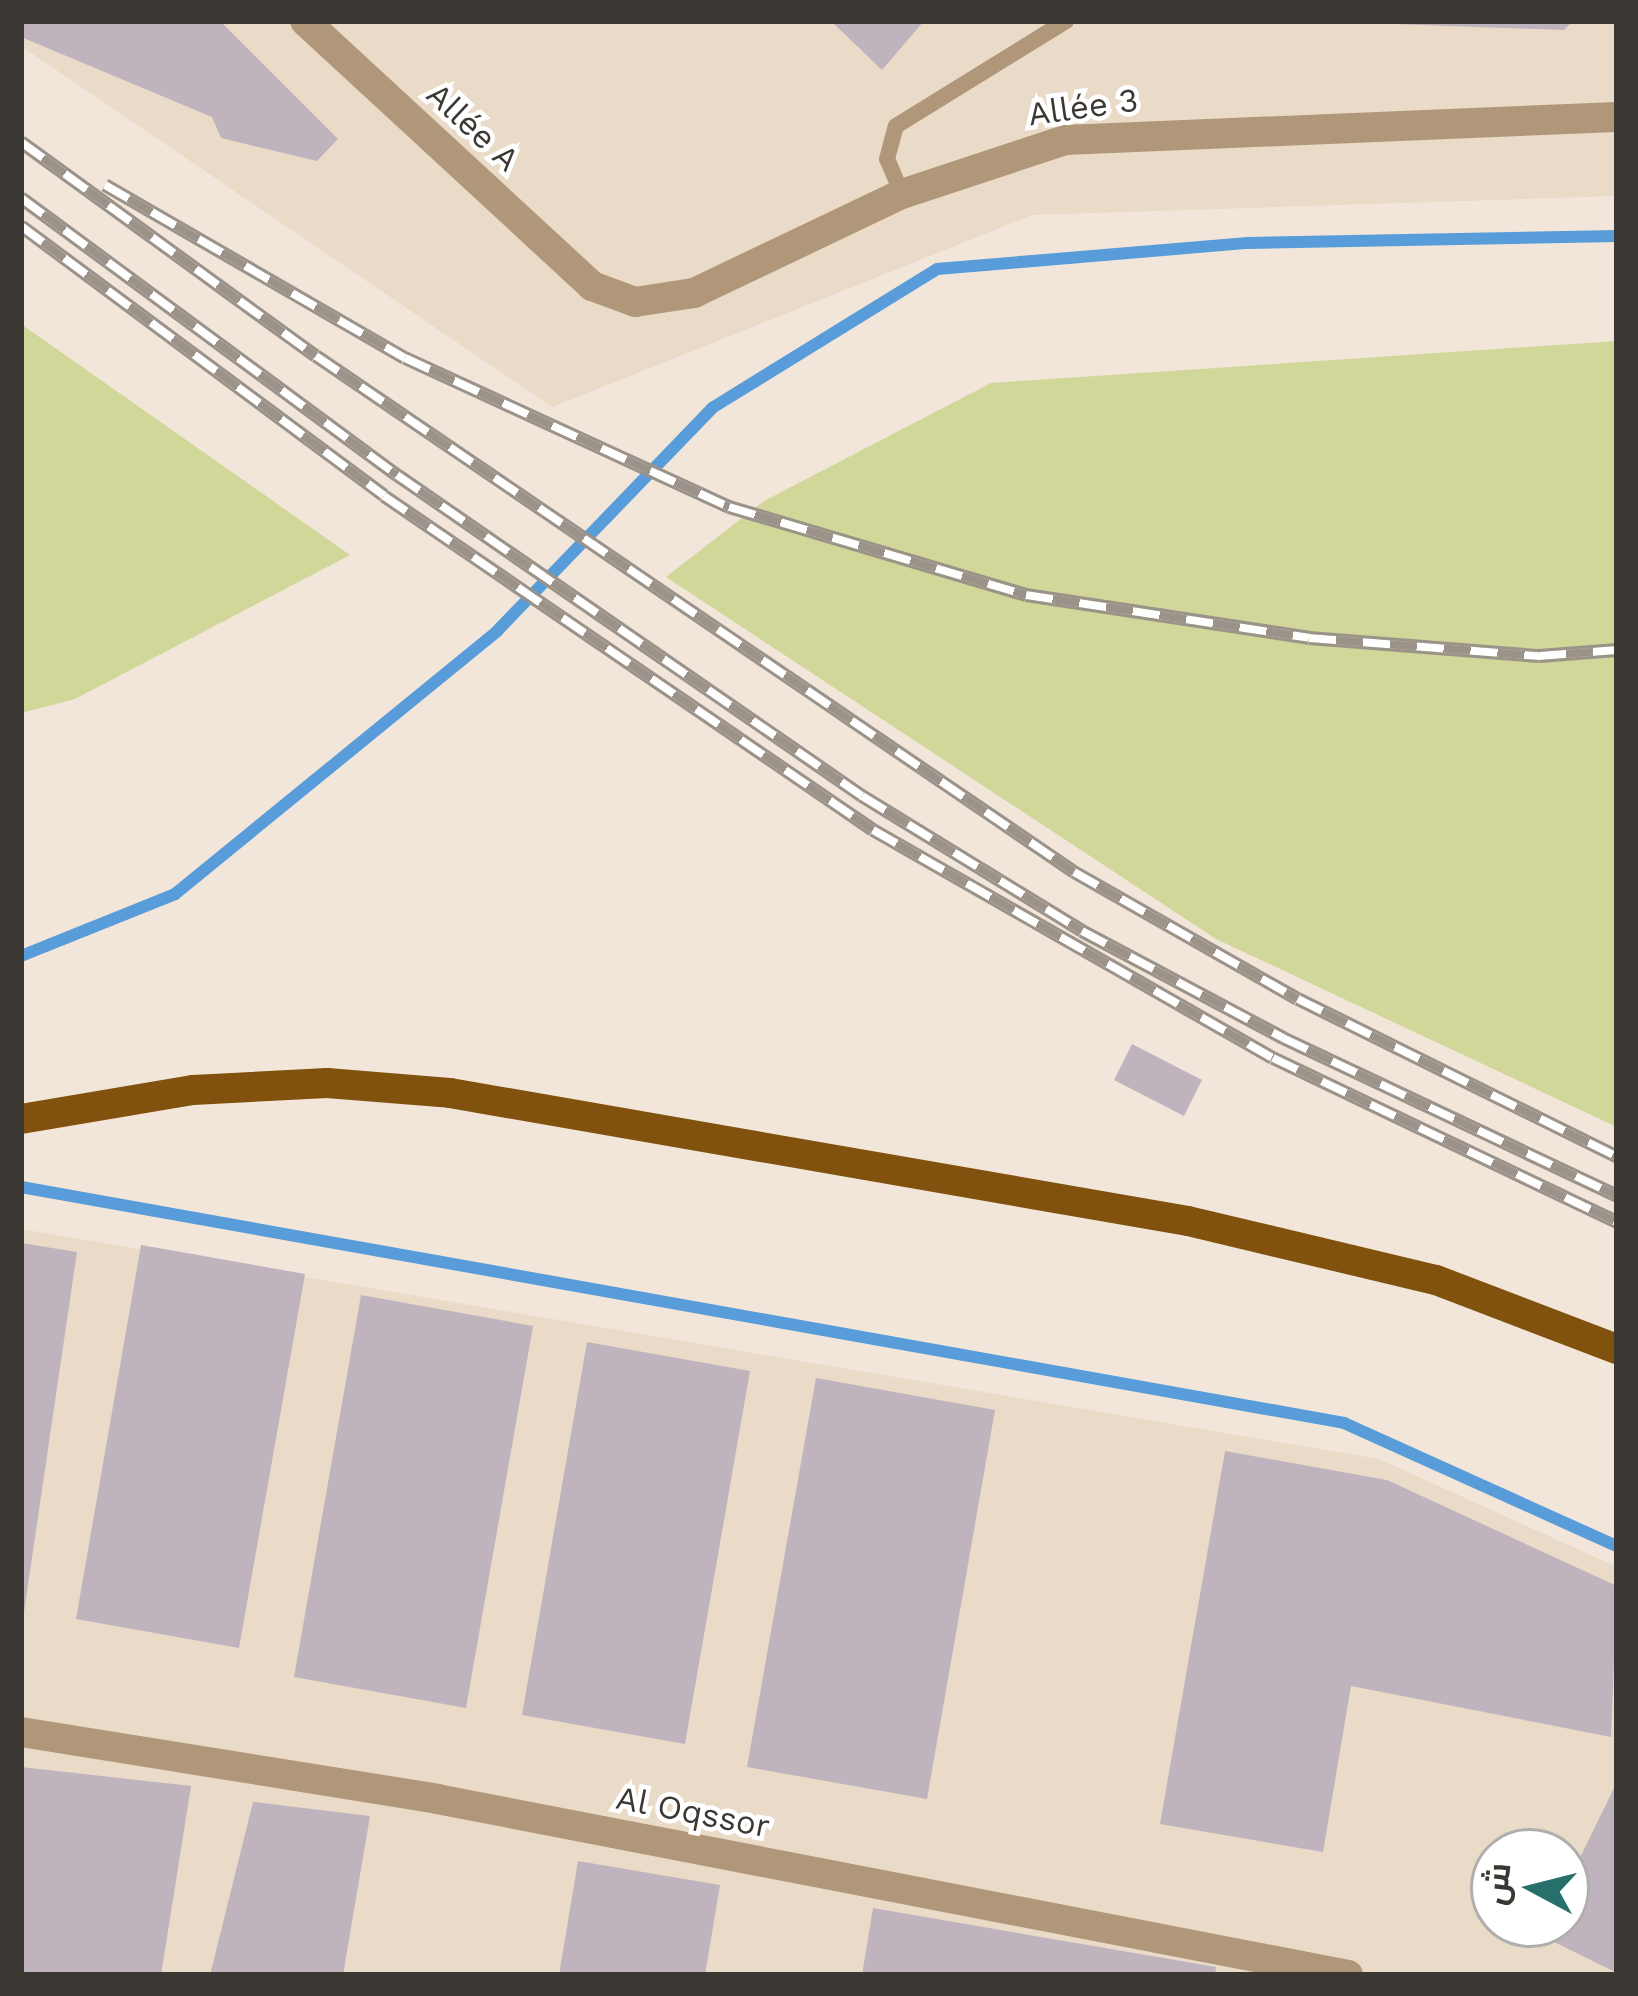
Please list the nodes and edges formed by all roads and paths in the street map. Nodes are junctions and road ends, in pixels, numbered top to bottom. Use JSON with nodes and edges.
{"nodes":[{"id":1,"x":305,"y":21,"type":"edge"},
{"id":2,"x":1066,"y":21,"type":"edge"},
{"id":3,"x":1617,"y":117,"type":"edge"},
{"id":4,"x":902,"y":194,"type":"junction"},
{"id":5,"x":592,"y":286,"type":"joint"},
{"id":6,"x":21,"y":1119,"type":"edge"},
{"id":7,"x":1617,"y":1349,"type":"edge"},
{"id":8,"x":21,"y":1732,"type":"edge"},
{"id":9,"x":1282,"y":1971,"type":"edge"},
{"id":10,"x":1348,"y":1975,"type":"edge"}],
"edges":[{"from":1,"to":5,"type":"street","name":"Allée A"},
{"from":2,"to":4,"type":"lane"},
{"from":3,"to":4,"type":"street","name":"Allée 3"},
{"from":4,"to":5,"type":"street","name":"Allée 3"},
{"from":6,"to":7,"type":"main road"},
{"from":8,"to":9,"type":"street","name":"Al Oqssor"},
{"from":9,"to":10,"type":"street","name":"Al Oqssor"}]}
